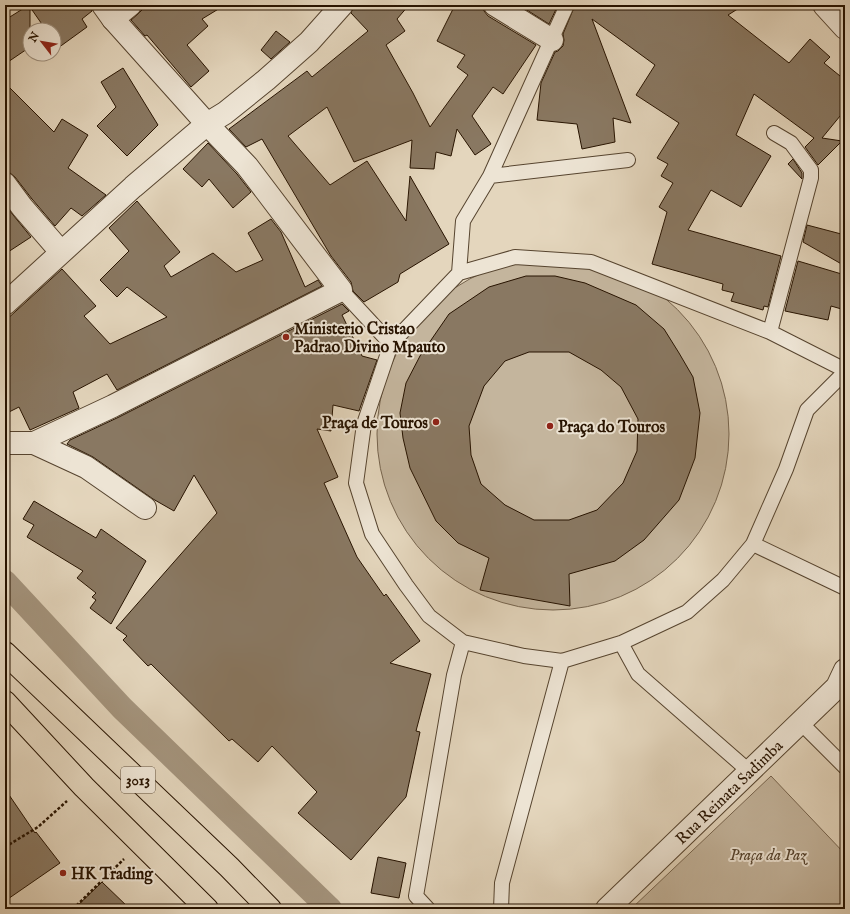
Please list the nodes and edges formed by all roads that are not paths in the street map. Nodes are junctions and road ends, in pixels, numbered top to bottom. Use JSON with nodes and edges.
{"nodes":[{"id":1,"x":130,"y":5,"type":"edge"},
{"id":2,"x":342,"y":5,"type":"edge"},
{"id":3,"x":495,"y":5,"type":"edge"},
{"id":4,"x":567,"y":5,"type":"edge"},
{"id":5,"x":824,"y":5,"type":"edge"},
{"id":6,"x":108,"y":12,"type":"edge"},
{"id":7,"x":845,"y":28,"type":"edge"},
{"id":8,"x":552,"y":40,"type":"junction"},
{"id":9,"x":207,"y":124,"type":"junction"},
{"id":10,"x":774,"y":133,"type":"dead end"},
{"id":11,"x":628,"y":160,"type":"dead end"},
{"id":12,"x":490,"y":176,"type":"junction"},
{"id":13,"x":5,"y":184,"type":"edge"},
{"id":14,"x":61,"y":252,"type":"junction"},
{"id":15,"x":459,"y":273,"type":"junction"},
{"id":16,"x":341,"y":290,"type":"junction"},
{"id":17,"x":5,"y":304,"type":"edge"},
{"id":18,"x":770,"y":332,"type":"junction"},
{"id":19,"x":391,"y":344,"type":"junction"},
{"id":20,"x":845,"y":371,"type":"edge"},
{"id":21,"x":5,"y":443,"type":"edge"},
{"id":22,"x":34,"y":443,"type":"junction"},
{"id":23,"x":145,"y":508,"type":"dead end"},
{"id":24,"x":753,"y":544,"type":"junction"},
{"id":25,"x":845,"y":588,"type":"edge"},
{"id":26,"x":463,"y":642,"type":"junction"},
{"id":27,"x":621,"y":643,"type":"junction"},
{"id":28,"x":5,"y":653,"type":"edge"},
{"id":29,"x":562,"y":661,"type":"junction"},
{"id":30,"x":845,"y":670,"type":"edge"},
{"id":31,"x":5,"y":702,"type":"edge"},
{"id":32,"x":800,"y":723,"type":"junction"},
{"id":33,"x":845,"y":767,"type":"edge"},
{"id":34,"x":750,"y":772,"type":"junction"},
{"id":35,"x":207,"y":909,"type":"edge"},
{"id":36,"x":270,"y":909,"type":"edge"},
{"id":37,"x":428,"y":909,"type":"edge"},
{"id":38,"x":501,"y":909,"type":"edge"},
{"id":39,"x":607,"y":909,"type":"edge"}],
"edges":[{"from":1,"to":6,"type":"street"},
{"from":2,"to":9,"type":"street"},
{"from":3,"to":8,"type":"street"},
{"from":4,"to":8,"type":"lane"},
{"from":5,"to":7,"type":"street"},
{"from":6,"to":9,"type":"street"},
{"from":8,"to":12,"type":"lane"},
{"from":9,"to":14,"type":"street"},
{"from":9,"to":16,"type":"street"},
{"from":10,"to":18,"type":"lane"},
{"from":11,"to":12,"type":"lane"},
{"from":12,"to":15,"type":"lane"},
{"from":13,"to":14,"type":"street"},
{"from":14,"to":17,"type":"street"},
{"from":15,"to":18,"type":"lane"},
{"from":15,"to":19,"type":"lane"},
{"from":16,"to":19,"type":"lane"},
{"from":16,"to":22,"type":"street"},
{"from":18,"to":20,"type":"lane"},
{"from":19,"to":26,"type":"lane"},
{"from":20,"to":24,"type":"lane"},
{"from":21,"to":22,"type":"street"},
{"from":22,"to":23,"type":"street"},
{"from":24,"to":25,"type":"lane"},
{"from":24,"to":27,"type":"lane"},
{"from":26,"to":29,"type":"lane"},
{"from":26,"to":37,"type":"lane"},
{"from":27,"to":29,"type":"lane"},
{"from":27,"to":34,"type":"lane"},
{"from":28,"to":36,"type":"main road","number":"3013"},
{"from":29,"to":38,"type":"lane"},
{"from":30,"to":32,"type":"street","name":"Rua Reinata Sadimba"},
{"from":31,"to":35,"type":"main road"},
{"from":32,"to":33,"type":"lane"},
{"from":32,"to":34,"type":"street","name":"Rua Reinata Sadimba"},
{"from":34,"to":39,"type":"street","name":"Rua Reinata Sadimba"}]}
